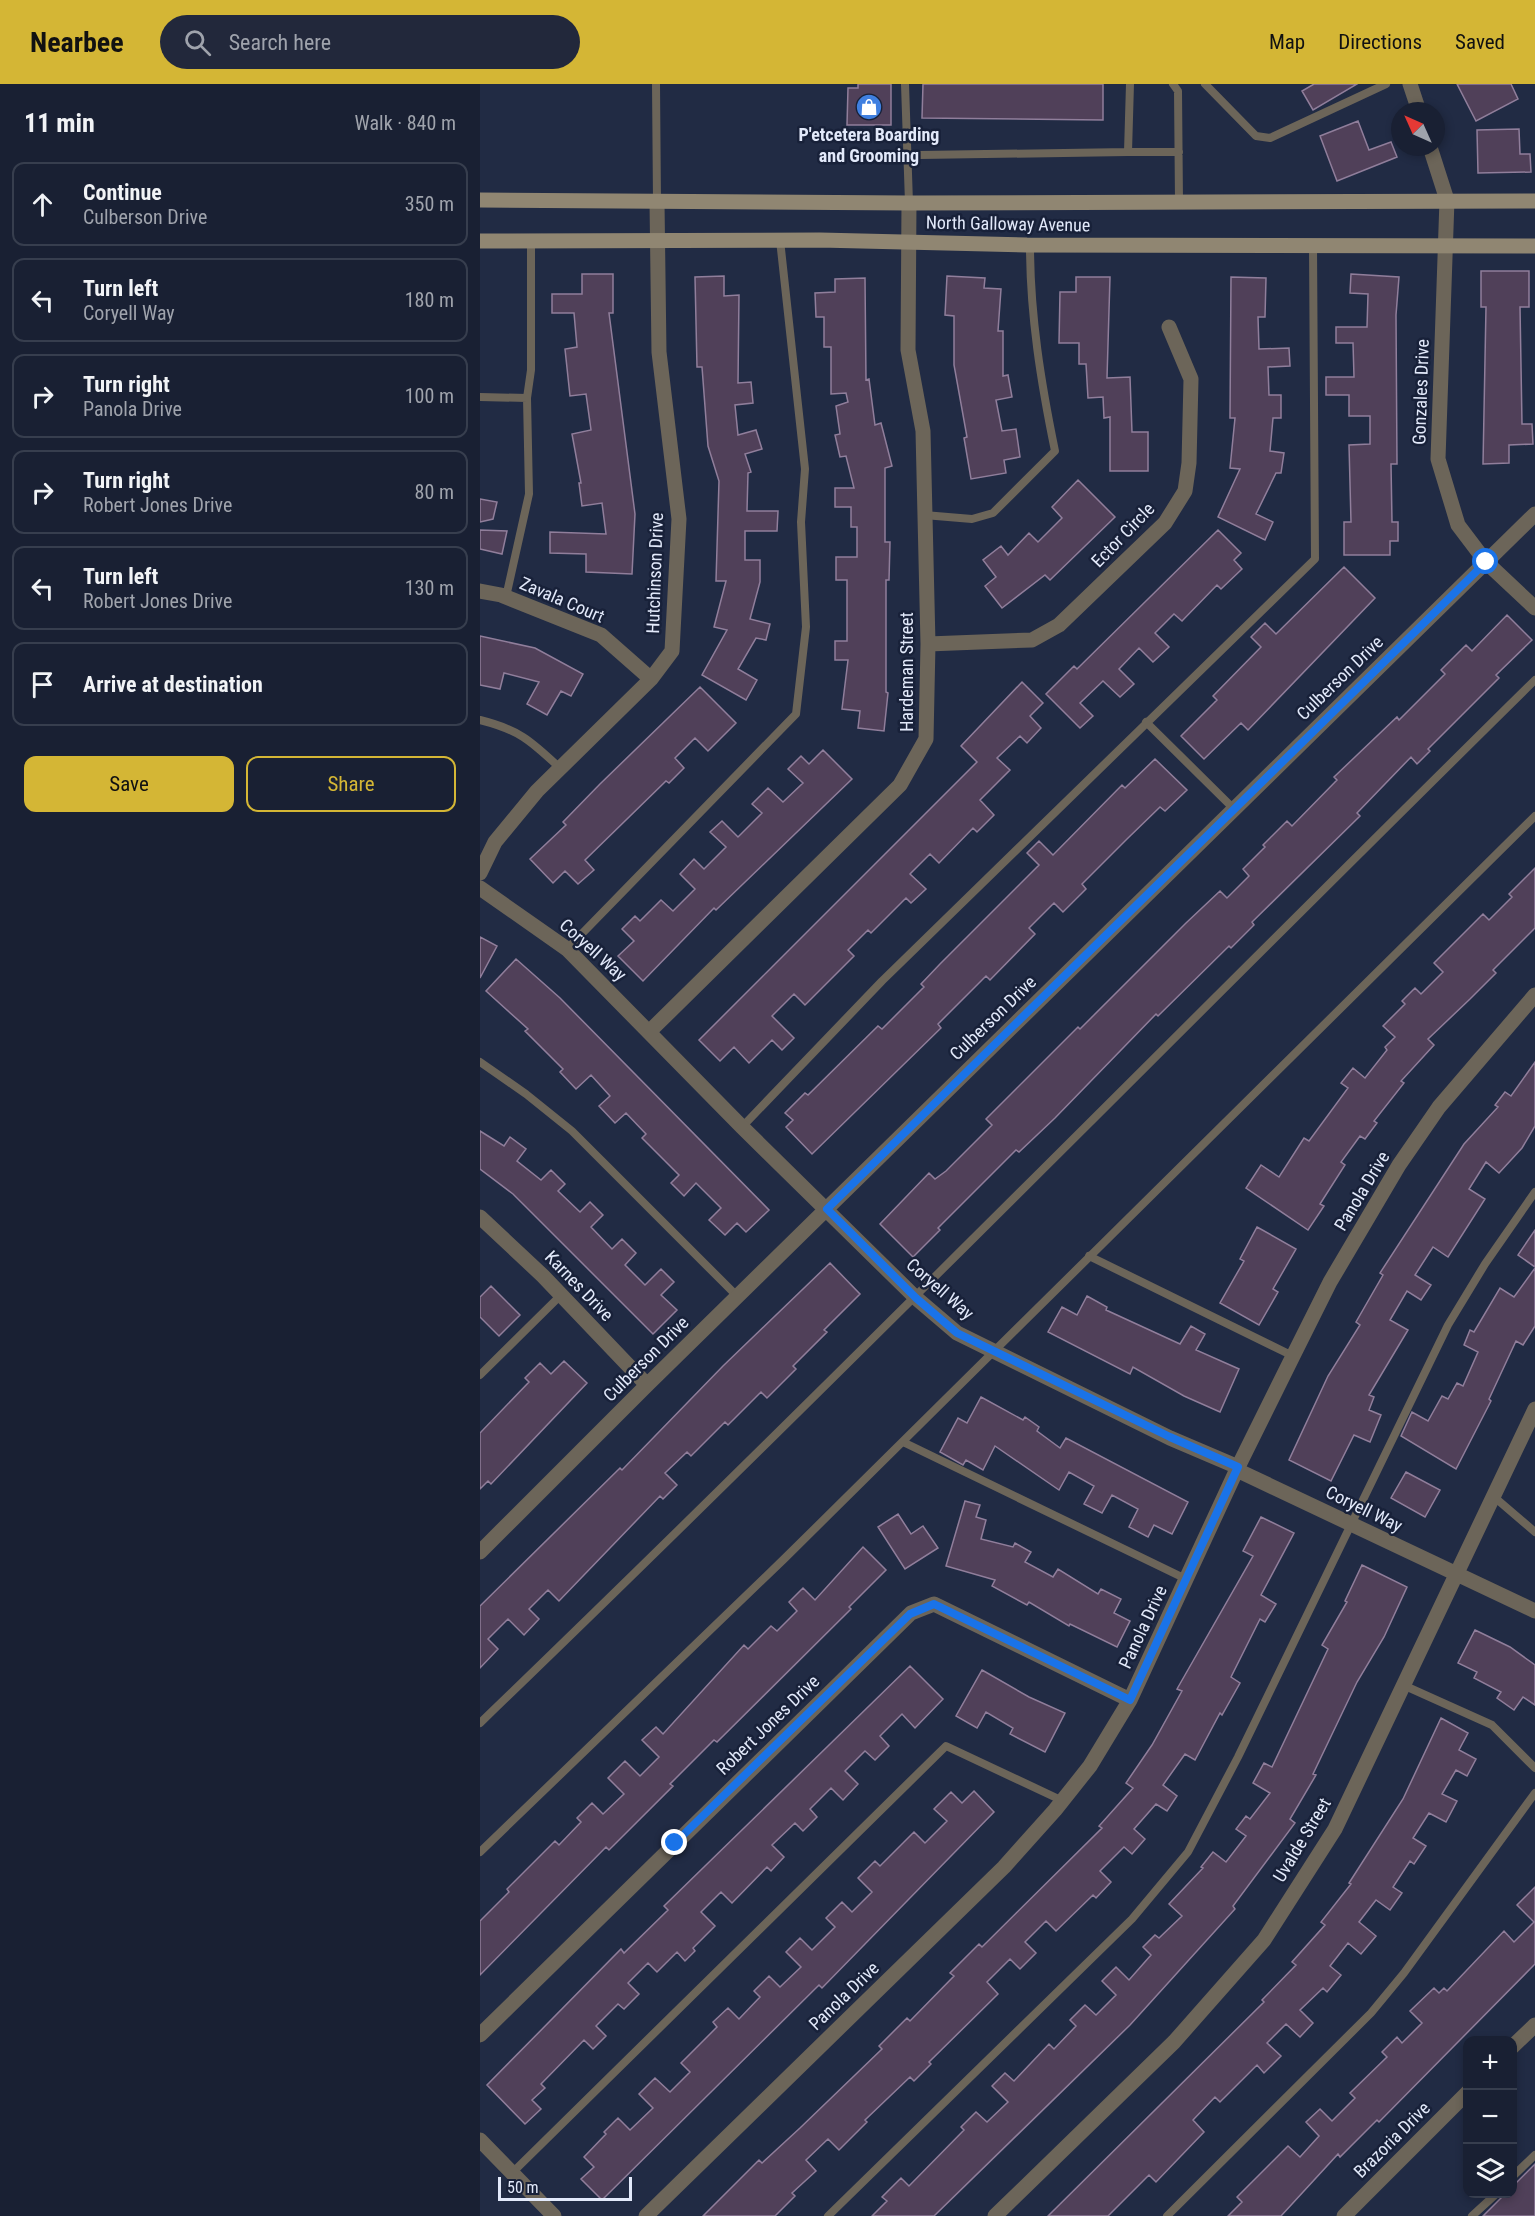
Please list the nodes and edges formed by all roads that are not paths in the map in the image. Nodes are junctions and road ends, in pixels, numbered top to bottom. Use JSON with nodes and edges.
{"nodes":[{"id":1,"x":657,"y":84,"type":"edge"},
{"id":2,"x":904,"y":84,"type":"edge"},
{"id":3,"x":1130,"y":84,"type":"edge"},
{"id":4,"x":1173,"y":84,"type":"edge"},
{"id":5,"x":1205,"y":84,"type":"edge"},
{"id":6,"x":1386,"y":84,"type":"edge"},
{"id":7,"x":1410,"y":84,"type":"edge"},
{"id":8,"x":1416,"y":102,"type":"edge"},
{"id":9,"x":1128,"y":152,"type":"junction"},
{"id":10,"x":1179,"y":152,"type":"junction"},
{"id":11,"x":855,"y":156,"type":"dead end"},
{"id":12,"x":907,"y":156,"type":"junction"},
{"id":13,"x":1434,"y":156,"type":"edge"},
{"id":14,"x":480,"y":200,"type":"edge"},
{"id":15,"x":1447,"y":200,"type":"junction"},
{"id":16,"x":1535,"y":201,"type":"edge"},
{"id":17,"x":657,"y":202,"type":"junction"},
{"id":18,"x":1179,"y":202,"type":"junction"},
{"id":19,"x":909,"y":203,"type":"junction"},
{"id":20,"x":531,"y":240,"type":"junction"},
{"id":21,"x":657,"y":240,"type":"junction"},
{"id":22,"x":780,"y":240,"type":"junction"},
{"id":23,"x":480,"y":241,"type":"edge"},
{"id":24,"x":909,"y":241,"type":"junction"},
{"id":25,"x":1030,"y":245,"type":"junction"},
{"id":26,"x":1313,"y":246,"type":"junction"},
{"id":27,"x":1446,"y":246,"type":"junction"},
{"id":28,"x":1535,"y":246,"type":"edge"},
{"id":29,"x":1169,"y":327,"type":"dead end"},
{"id":30,"x":480,"y":397,"type":"edge"},
{"id":31,"x":527,"y":398,"type":"junction"},
{"id":32,"x":1535,"y":514,"type":"edge"},
{"id":33,"x":924,"y":515,"type":"junction"},
{"id":34,"x":1486,"y":562,"type":"junction"},
{"id":35,"x":480,"y":591,"type":"edge"},
{"id":36,"x":506,"y":597,"type":"junction"},
{"id":37,"x":1535,"y":609,"type":"edge"},
{"id":38,"x":928,"y":644,"type":"junction"},
{"id":39,"x":651,"y":679,"type":"junction"},
{"id":40,"x":1535,"y":680,"type":"edge"},
{"id":41,"x":480,"y":720,"type":"edge"},
{"id":42,"x":1146,"y":722,"type":"junction"},
{"id":43,"x":560,"y":768,"type":"junction"},
{"id":44,"x":1234,"y":809,"type":"junction"},
{"id":45,"x":1535,"y":816,"type":"edge"},
{"id":46,"x":480,"y":873,"type":"edge"},
{"id":47,"x":480,"y":888,"type":"edge"},
{"id":48,"x":567,"y":949,"type":"junction"},
{"id":49,"x":1535,"y":995,"type":"edge"},
{"id":50,"x":650,"y":1031,"type":"junction"},
{"id":51,"x":480,"y":1062,"type":"edge"},
{"id":52,"x":742,"y":1127,"type":"junction"},
{"id":53,"x":1535,"y":1192,"type":"edge"},
{"id":54,"x":827,"y":1209,"type":"junction"},
{"id":55,"x":480,"y":1217,"type":"edge"},
{"id":56,"x":1089,"y":1256,"type":"junction"},
{"id":57,"x":561,"y":1295,"type":"junction"},
{"id":58,"x":737,"y":1296,"type":"junction"},
{"id":59,"x":916,"y":1298,"type":"junction"},
{"id":60,"x":993,"y":1350,"type":"junction"},
{"id":61,"x":1293,"y":1356,"type":"junction"},
{"id":62,"x":480,"y":1375,"type":"edge"},
{"id":63,"x":647,"y":1385,"type":"junction"},
{"id":64,"x":1535,"y":1409,"type":"edge"},
{"id":65,"x":903,"y":1442,"type":"junction"},
{"id":66,"x":1238,"y":1467,"type":"junction"},
{"id":67,"x":1493,"y":1496,"type":"junction"},
{"id":68,"x":1351,"y":1524,"type":"junction"},
{"id":69,"x":1535,"y":1532,"type":"edge"},
{"id":70,"x":480,"y":1552,"type":"edge"},
{"id":71,"x":1456,"y":1575,"type":"junction"},
{"id":72,"x":1186,"y":1579,"type":"junction"},
{"id":73,"x":1535,"y":1611,"type":"edge"},
{"id":74,"x":1403,"y":1685,"type":"junction"},
{"id":75,"x":1130,"y":1700,"type":"junction"},
{"id":76,"x":480,"y":1723,"type":"edge"},
{"id":77,"x":1535,"y":1768,"type":"edge"},
{"id":78,"x":1535,"y":1793,"type":"edge"},
{"id":79,"x":1063,"y":1801,"type":"junction"},
{"id":80,"x":480,"y":1852,"type":"edge"},
{"id":81,"x":1535,"y":2025,"type":"edge"},
{"id":82,"x":480,"y":2035,"type":"edge"},
{"id":83,"x":1517,"y":2042,"type":"edge"},
{"id":84,"x":1463,"y":2096,"type":"edge"},
{"id":85,"x":480,"y":2140,"type":"edge"},
{"id":86,"x":1535,"y":2156,"type":"edge"},
{"id":87,"x":1517,"y":2172,"type":"edge"},
{"id":88,"x":512,"y":2173,"type":"junction"},
{"id":89,"x":1491,"y":2198,"type":"edge"},
{"id":90,"x":554,"y":2216,"type":"edge"},
{"id":91,"x":646,"y":2216,"type":"edge"},
{"id":92,"x":828,"y":2216,"type":"edge"},
{"id":93,"x":995,"y":2216,"type":"edge"},
{"id":94,"x":1167,"y":2216,"type":"edge"},
{"id":95,"x":1344,"y":2216,"type":"edge"},
{"id":96,"x":1472,"y":2216,"type":"edge"}],
"edges":[{"from":1,"to":17,"type":"lane"},
{"from":2,"to":12,"type":"lane"},
{"from":3,"to":9,"type":"lane"},
{"from":4,"to":10,"type":"lane"},
{"from":5,"to":6,"type":"lane"},
{"from":7,"to":8,"type":"street"},
{"from":9,"to":10,"type":"lane"},
{"from":9,"to":12,"type":"lane"},
{"from":10,"to":18,"type":"lane"},
{"from":11,"to":12,"type":"lane"},
{"from":12,"to":19,"type":"lane"},
{"from":13,"to":15,"type":"street","name":"Gonzales Drive"},
{"from":14,"to":17,"type":"main road","name":"North Galloway Avenue"},
{"from":15,"to":16,"type":"main road","name":"North Galloway Avenue"},
{"from":15,"to":18,"type":"main road","name":"North Galloway Avenue"},
{"from":15,"to":27,"type":"street","name":"Gonzales Drive"},
{"from":17,"to":19,"type":"main road","name":"North Galloway Avenue"},
{"from":17,"to":21,"type":"street","name":"Hutchinson Drive"},
{"from":18,"to":19,"type":"main road","name":"North Galloway Avenue"},
{"from":19,"to":24,"type":"street","name":"Hardeman Street"},
{"from":20,"to":21,"type":"main road","name":"North Galloway Avenue"},
{"from":20,"to":23,"type":"main road","name":"North Galloway Avenue"},
{"from":20,"to":31,"type":"lane"},
{"from":21,"to":22,"type":"main road","name":"North Galloway Avenue"},
{"from":21,"to":39,"type":"street","name":"Hutchinson Drive"},
{"from":22,"to":24,"type":"main road","name":"North Galloway Avenue"},
{"from":22,"to":48,"type":"lane"},
{"from":24,"to":25,"type":"main road","name":"North Galloway Avenue"},
{"from":24,"to":33,"type":"street","name":"Hardeman Street"},
{"from":25,"to":26,"type":"main road","name":"North Galloway Avenue"},
{"from":25,"to":33,"type":"lane"},
{"from":26,"to":27,"type":"main road","name":"North Galloway Avenue"},
{"from":26,"to":42,"type":"lane"},
{"from":27,"to":28,"type":"main road","name":"North Galloway Avenue"},
{"from":27,"to":34,"type":"street","name":"Gonzales Drive"},
{"from":29,"to":38,"type":"street","name":"Ector Circle"},
{"from":30,"to":31,"type":"lane"},
{"from":31,"to":36,"type":"lane"},
{"from":32,"to":34,"type":"street","name":"Culberson Drive"},
{"from":33,"to":38,"type":"street","name":"Hardeman Street"},
{"from":34,"to":37,"type":"street","name":"Gonzales Drive"},
{"from":34,"to":44,"type":"street","name":"Culberson Drive"},
{"from":35,"to":36,"type":"street","name":"Zavala Court"},
{"from":36,"to":39,"type":"street","name":"Zavala Court"},
{"from":38,"to":50,"type":"street","name":"Hardeman Street"},
{"from":39,"to":43,"type":"street","name":"Hutchinson Drive"},
{"from":40,"to":59,"type":"lane"},
{"from":41,"to":43,"type":"lane"},
{"from":42,"to":44,"type":"lane"},
{"from":42,"to":52,"type":"lane"},
{"from":43,"to":46,"type":"street","name":"Hutchinson Drive"},
{"from":44,"to":54,"type":"street","name":"Culberson Drive"},
{"from":45,"to":56,"type":"lane"},
{"from":47,"to":48,"type":"street","name":"Coryell Way"},
{"from":48,"to":50,"type":"street","name":"Coryell Way"},
{"from":49,"to":61,"type":"street","name":"Panola Drive"},
{"from":50,"to":52,"type":"street","name":"Coryell Way"},
{"from":51,"to":58,"type":"lane"},
{"from":52,"to":54,"type":"street","name":"Coryell Way"},
{"from":53,"to":68,"type":"lane"},
{"from":54,"to":58,"type":"street","name":"Culberson Drive"},
{"from":54,"to":59,"type":"street","name":"Coryell Way"},
{"from":55,"to":57,"type":"street","name":"Karnes Drive"},
{"from":56,"to":60,"type":"lane"},
{"from":56,"to":61,"type":"lane"},
{"from":57,"to":62,"type":"lane"},
{"from":57,"to":63,"type":"street","name":"Karnes Drive"},
{"from":58,"to":63,"type":"street","name":"Culberson Drive"},
{"from":59,"to":60,"type":"street","name":"Coryell Way"},
{"from":59,"to":76,"type":"lane"},
{"from":60,"to":65,"type":"lane"},
{"from":60,"to":66,"type":"street","name":"Coryell Way"},
{"from":61,"to":66,"type":"street","name":"Panola Drive"},
{"from":63,"to":70,"type":"street","name":"Culberson Drive"},
{"from":64,"to":67,"type":"street","name":"Uvalde Street"},
{"from":65,"to":72,"type":"lane"},
{"from":65,"to":80,"type":"lane"},
{"from":66,"to":68,"type":"street","name":"Coryell Way"},
{"from":66,"to":72,"type":"street","name":"Panola Drive"},
{"from":67,"to":69,"type":"lane"},
{"from":67,"to":71,"type":"street","name":"Uvalde Street"},
{"from":68,"to":71,"type":"street","name":"Coryell Way"},
{"from":68,"to":92,"type":"lane"},
{"from":71,"to":73,"type":"street","name":"Coryell Way"},
{"from":71,"to":74,"type":"street","name":"Uvalde Street"},
{"from":72,"to":75,"type":"street","name":"Panola Drive"},
{"from":74,"to":77,"type":"lane"},
{"from":74,"to":93,"type":"street","name":"Uvalde Street"},
{"from":75,"to":79,"type":"street","name":"Panola Drive"},
{"from":75,"to":82,"type":"street","name":"Robert Jones Drive"},
{"from":78,"to":94,"type":"lane"},
{"from":79,"to":88,"type":"lane"},
{"from":79,"to":91,"type":"street","name":"Panola Drive"},
{"from":81,"to":83,"type":"street"},
{"from":84,"to":95,"type":"street","name":"Brazoria Drive"},
{"from":85,"to":88,"type":"street"},
{"from":86,"to":87,"type":"lane"},
{"from":88,"to":90,"type":"street"},
{"from":89,"to":96,"type":"lane"}]}
